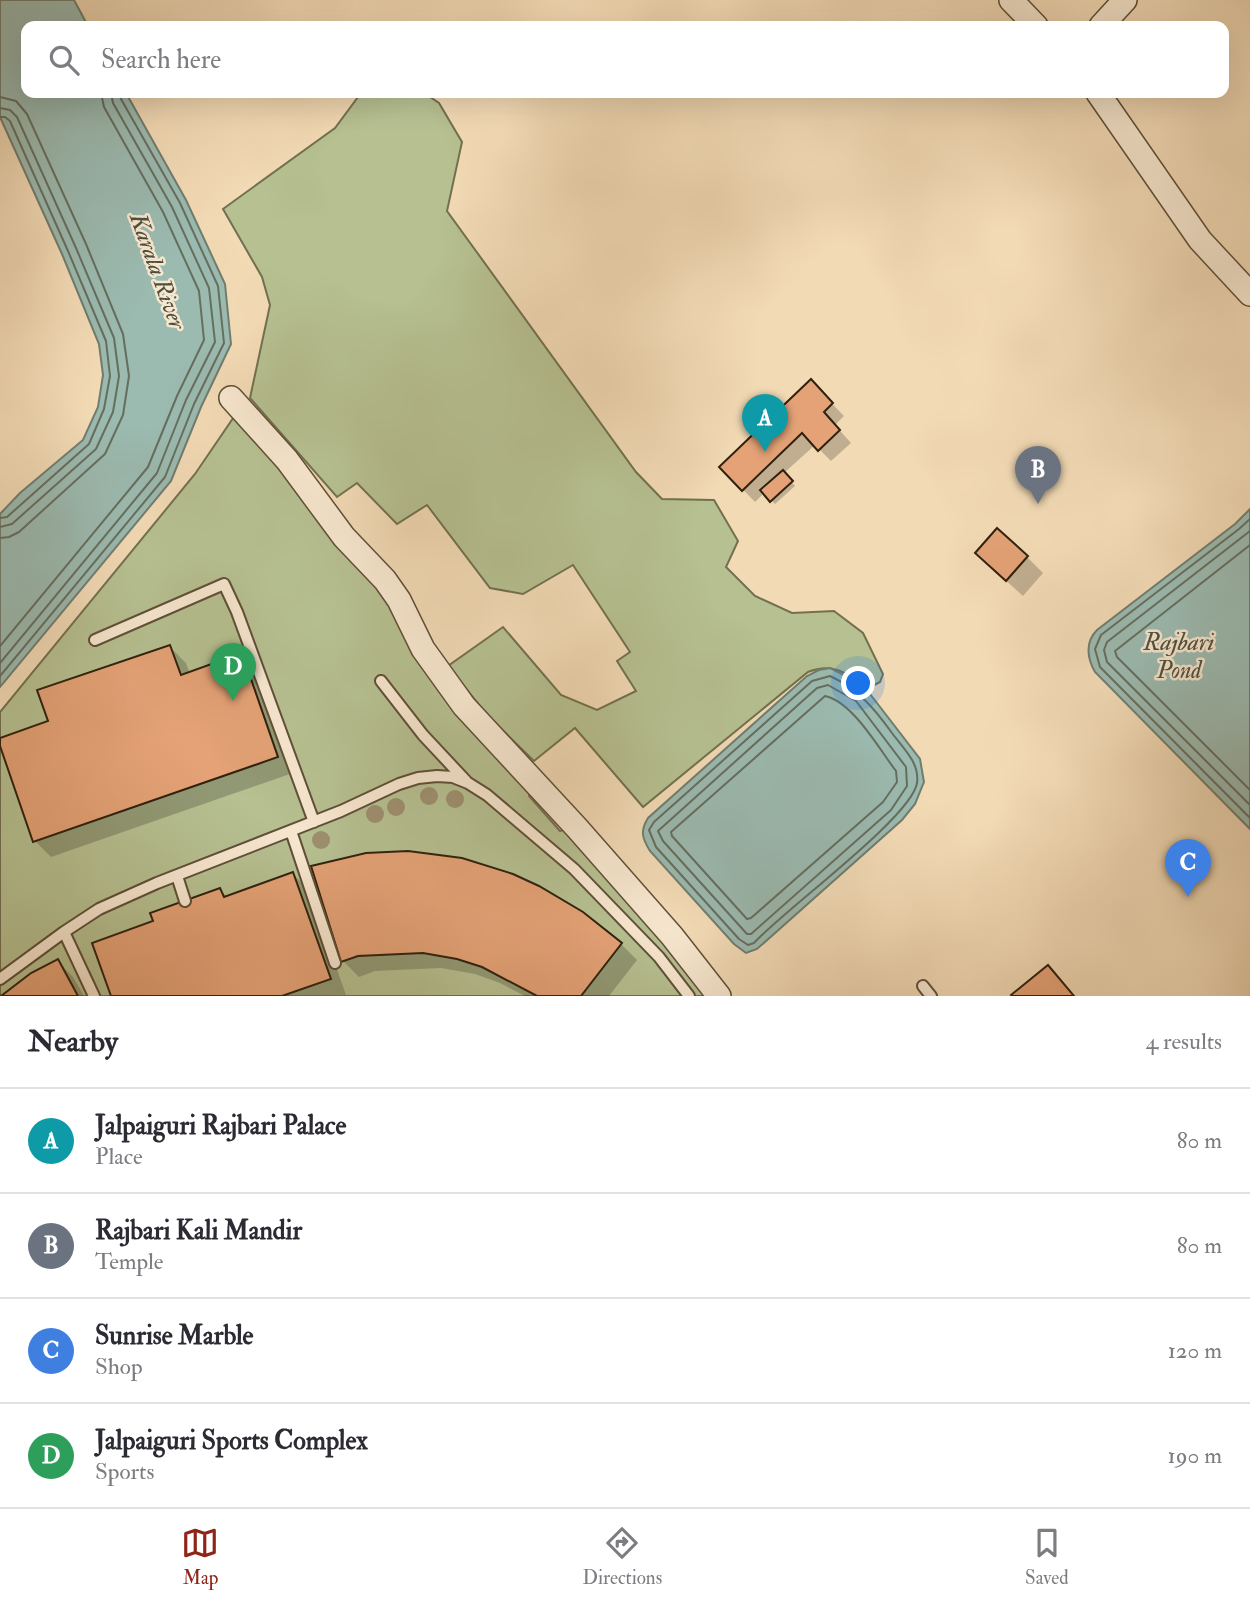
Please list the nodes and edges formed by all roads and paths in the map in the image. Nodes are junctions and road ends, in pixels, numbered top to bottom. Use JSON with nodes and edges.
{"nodes":[{"id":1,"x":1011,"y":0,"type":"edge"},
{"id":2,"x":1125,"y":0,"type":"edge"},
{"id":3,"x":1031,"y":21,"type":"edge"},
{"id":4,"x":1106,"y":21,"type":"edge"},
{"id":5,"x":1101,"y":98,"type":"edge"},
{"id":6,"x":1250,"y":294,"type":"edge"},
{"id":7,"x":232,"y":398,"type":"dead end"},
{"id":8,"x":95,"y":640,"type":"dead end"},
{"id":9,"x":381,"y":681,"type":"dead end"},
{"id":10,"x":468,"y":783,"type":"junction"},
{"id":11,"x":314,"y":822,"type":"junction"},
{"id":12,"x":291,"y":831,"type":"junction"},
{"id":13,"x":177,"y":876,"type":"junction"},
{"id":14,"x":185,"y":901,"type":"dead end"},
{"id":15,"x":64,"y":932,"type":"junction"},
{"id":16,"x":335,"y":963,"type":"dead end"},
{"id":17,"x":0,"y":979,"type":"edge"},
{"id":18,"x":923,"y":986,"type":"dead end"},
{"id":19,"x":94,"y":996,"type":"edge"},
{"id":20,"x":689,"y":996,"type":"edge"},
{"id":21,"x":719,"y":996,"type":"edge"},
{"id":22,"x":931,"y":996,"type":"edge"}],
"edges":[{"from":1,"to":3,"type":"street"},
{"from":2,"to":4,"type":"street"},
{"from":5,"to":6,"type":"street"},
{"from":7,"to":21,"type":"street"},
{"from":8,"to":11,"type":"lane"},
{"from":9,"to":10,"type":"lane"},
{"from":10,"to":11,"type":"lane"},
{"from":10,"to":20,"type":"lane"},
{"from":11,"to":12,"type":"lane"},
{"from":12,"to":13,"type":"lane"},
{"from":12,"to":16,"type":"lane"},
{"from":13,"to":14,"type":"lane"},
{"from":13,"to":15,"type":"lane"},
{"from":15,"to":17,"type":"lane"},
{"from":15,"to":19,"type":"lane"},
{"from":18,"to":22,"type":"lane"}]}
